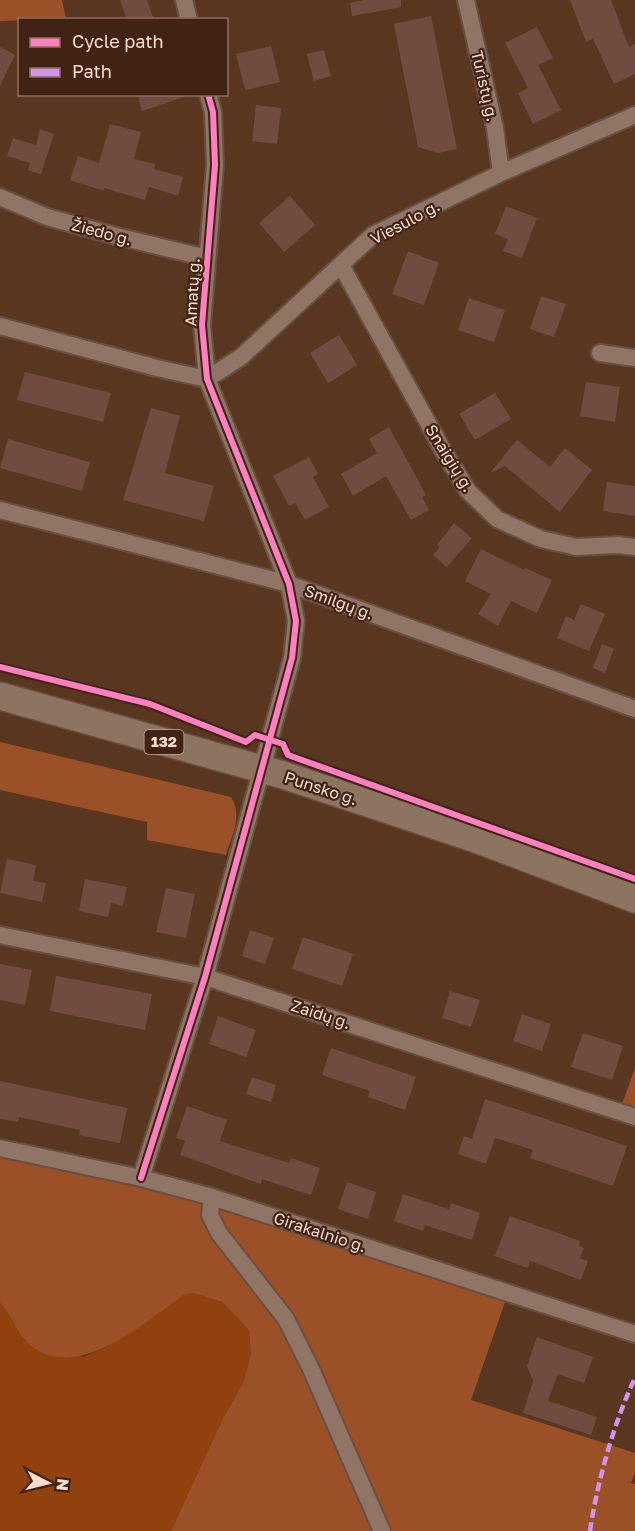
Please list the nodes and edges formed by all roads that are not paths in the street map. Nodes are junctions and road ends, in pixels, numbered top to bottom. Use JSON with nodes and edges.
{"nodes":[{"id":1,"x":184,"y":0,"type":"edge"},
{"id":2,"x":466,"y":0,"type":"edge"},
{"id":3,"x":188,"y":18,"type":"edge"},
{"id":4,"x":209,"y":96,"type":"edge"},
{"id":5,"x":635,"y":115,"type":"edge"},
{"id":6,"x":501,"y":173,"type":"junction"},
{"id":7,"x":0,"y":197,"type":"edge"},
{"id":8,"x":207,"y":258,"type":"junction"},
{"id":9,"x":341,"y":265,"type":"junction"},
{"id":10,"x":0,"y":326,"type":"edge"},
{"id":11,"x":600,"y":352,"type":"dead end"},
{"id":12,"x":635,"y":358,"type":"edge"},
{"id":13,"x":207,"y":379,"type":"junction"},
{"id":14,"x":0,"y":510,"type":"edge"},
{"id":15,"x":635,"y":548,"type":"edge"},
{"id":16,"x":289,"y":584,"type":"junction"},
{"id":17,"x":0,"y":696,"type":"edge"},
{"id":18,"x":635,"y":709,"type":"edge"},
{"id":19,"x":261,"y":768,"type":"junction"},
{"id":20,"x":635,"y":899,"type":"edge"},
{"id":21,"x":0,"y":935,"type":"edge"},
{"id":22,"x":205,"y":976,"type":"junction"},
{"id":23,"x":635,"y":1117,"type":"edge"},
{"id":24,"x":0,"y":1148,"type":"edge"},
{"id":25,"x":141,"y":1178,"type":"junction"},
{"id":26,"x":212,"y":1197,"type":"junction"},
{"id":27,"x":635,"y":1334,"type":"edge"},
{"id":28,"x":382,"y":1531,"type":"edge"}],
"edges":[{"from":1,"to":3,"type":"street"},
{"from":2,"to":6,"type":"street","name":"Turistų g."},
{"from":4,"to":8,"type":"street","name":"Amatų g."},
{"from":5,"to":6,"type":"street","name":"Viesulo g."},
{"from":6,"to":9,"type":"street","name":"Viesulo g."},
{"from":7,"to":8,"type":"street","name":"Žiedo g."},
{"from":8,"to":13,"type":"street","name":"Amatų g."},
{"from":9,"to":13,"type":"street","name":"Viesulo g."},
{"from":9,"to":15,"type":"street","name":"Snaigių g."},
{"from":10,"to":13,"type":"street"},
{"from":11,"to":12,"type":"street"},
{"from":13,"to":16,"type":"street","name":"Amatų g."},
{"from":14,"to":16,"type":"street","name":"Smilgų g."},
{"from":16,"to":18,"type":"street","name":"Smilgų g."},
{"from":16,"to":19,"type":"street","name":"Amatų g."},
{"from":17,"to":19,"type":"main road","name":"Punsko g.","number":"132"},
{"from":19,"to":20,"type":"main road","name":"Punsko g.","number":"132"},
{"from":19,"to":22,"type":"street","name":"Amatų g."},
{"from":21,"to":22,"type":"street","name":"Zaidų g."},
{"from":22,"to":23,"type":"street","name":"Zaidų g."},
{"from":22,"to":25,"type":"street","name":"Amatų g."},
{"from":24,"to":25,"type":"street","name":"Girakalnio g."},
{"from":25,"to":26,"type":"street","name":"Girakalnio g."},
{"from":26,"to":27,"type":"street","name":"Girakalnio g."},
{"from":26,"to":28,"type":"street"}]}
